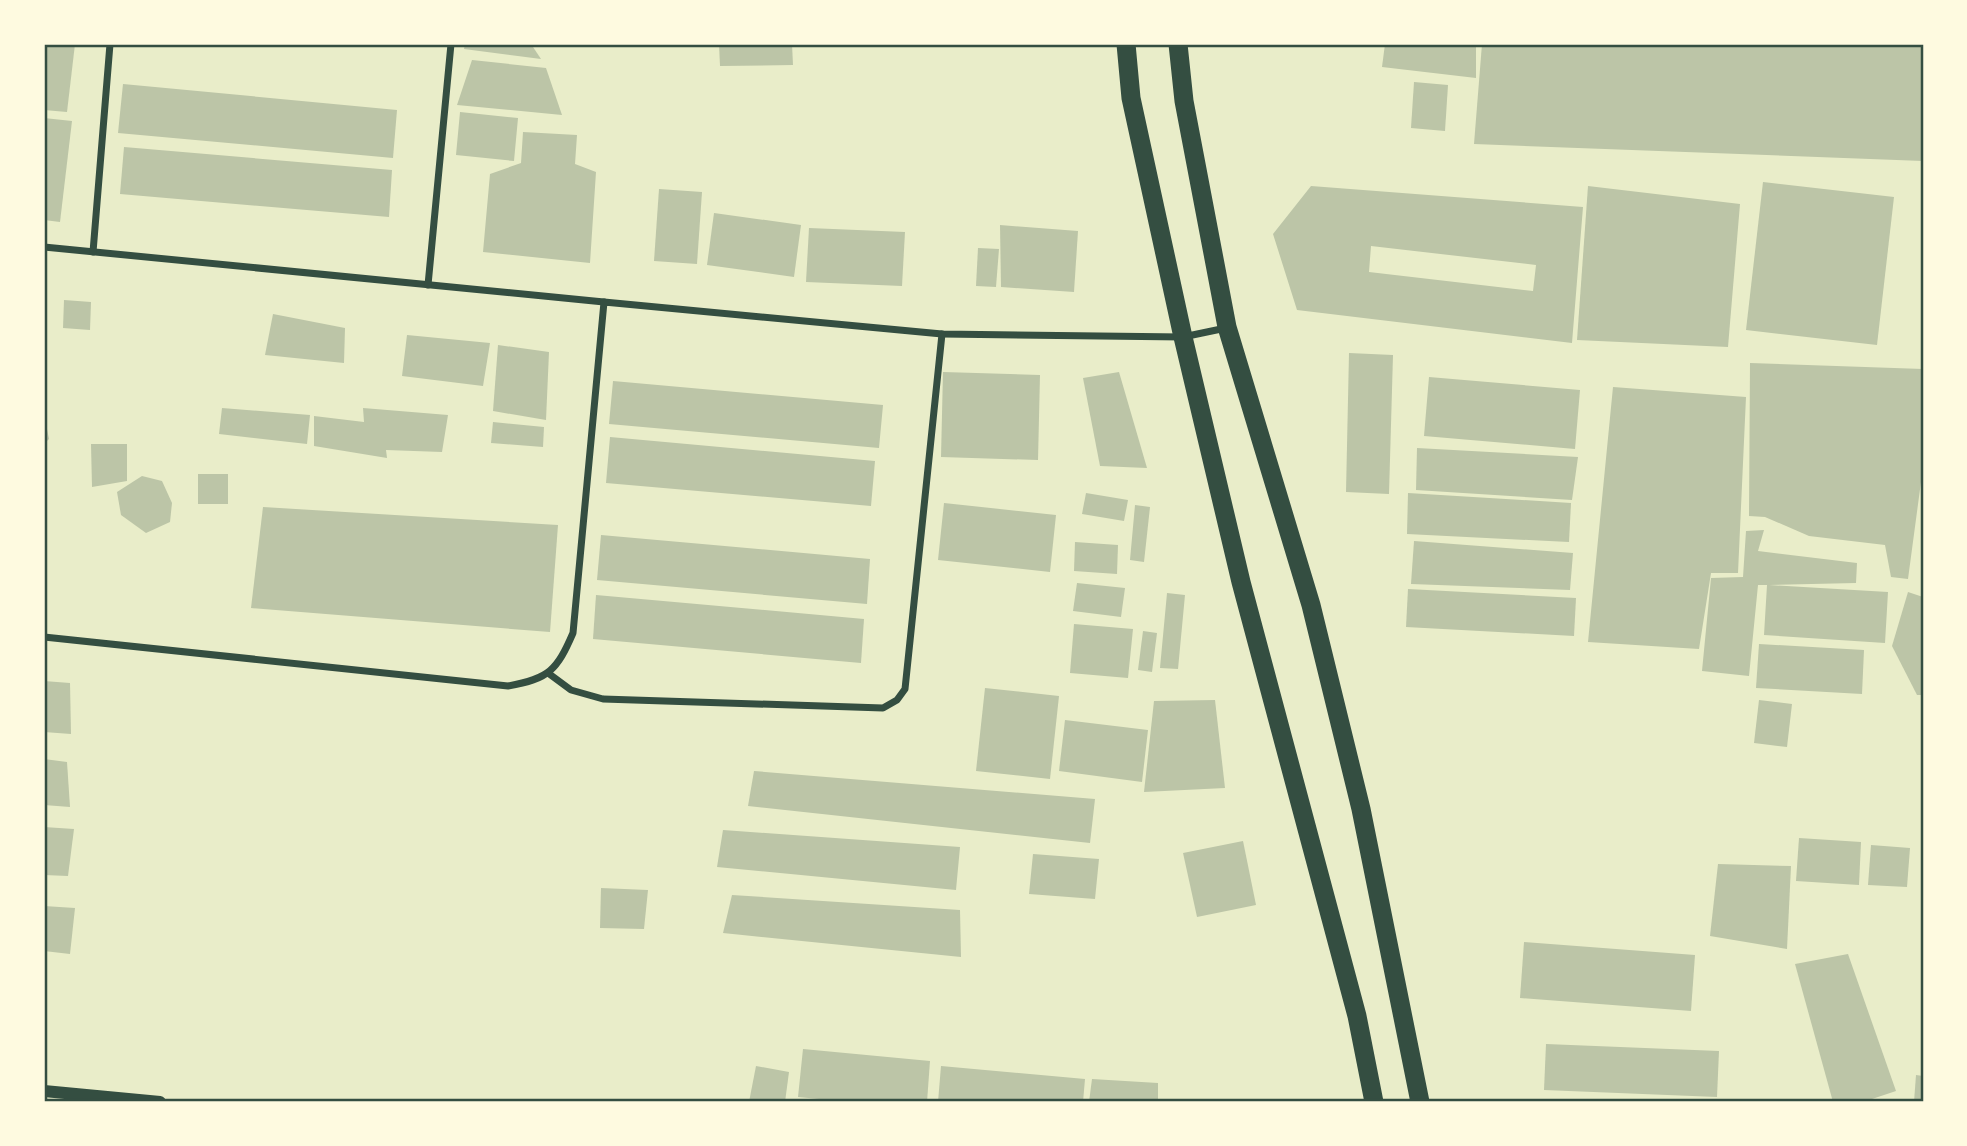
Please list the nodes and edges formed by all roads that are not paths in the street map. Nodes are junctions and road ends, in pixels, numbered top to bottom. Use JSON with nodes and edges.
{"nodes":[{"id":1,"x":110,"y":44,"type":"edge"},
{"id":2,"x":451,"y":44,"type":"edge"},
{"id":3,"x":1126,"y":44,"type":"edge"},
{"id":4,"x":1178,"y":44,"type":"edge"},
{"id":5,"x":44,"y":247,"type":"edge"},
{"id":6,"x":93,"y":252,"type":"junction"},
{"id":7,"x":428,"y":285,"type":"junction"},
{"id":8,"x":604,"y":302,"type":"junction"},
{"id":9,"x":1227,"y":327,"type":"junction"},
{"id":10,"x":942,"y":334,"type":"junction"},
{"id":11,"x":1183,"y":337,"type":"junction"},
{"id":12,"x":44,"y":637,"type":"edge"},
{"id":13,"x":548,"y":673,"type":"junction"},
{"id":14,"x":44,"y":1091,"type":"edge"},
{"id":15,"x":66,"y":1098,"type":"edge"},
{"id":16,"x":160,"y":1102,"type":"edge"},
{"id":17,"x":1374,"y":1102,"type":"edge"},
{"id":18,"x":1420,"y":1102,"type":"edge"}],
"edges":[{"from":1,"to":6,"type":"street"},
{"from":2,"to":7,"type":"street"},
{"from":3,"to":11,"type":"highway"},
{"from":4,"to":9,"type":"highway"},
{"from":5,"to":6,"type":"street"},
{"from":6,"to":7,"type":"street"},
{"from":7,"to":8,"type":"street"},
{"from":8,"to":10,"type":"street"},
{"from":8,"to":13,"type":"street"},
{"from":9,"to":11,"type":"street"},
{"from":9,"to":18,"type":"highway"},
{"from":10,"to":11,"type":"street"},
{"from":10,"to":13,"type":"street"},
{"from":11,"to":17,"type":"highway"},
{"from":12,"to":13,"type":"street"},
{"from":14,"to":15,"type":"street"},
{"from":15,"to":16,"type":"street"}]}
